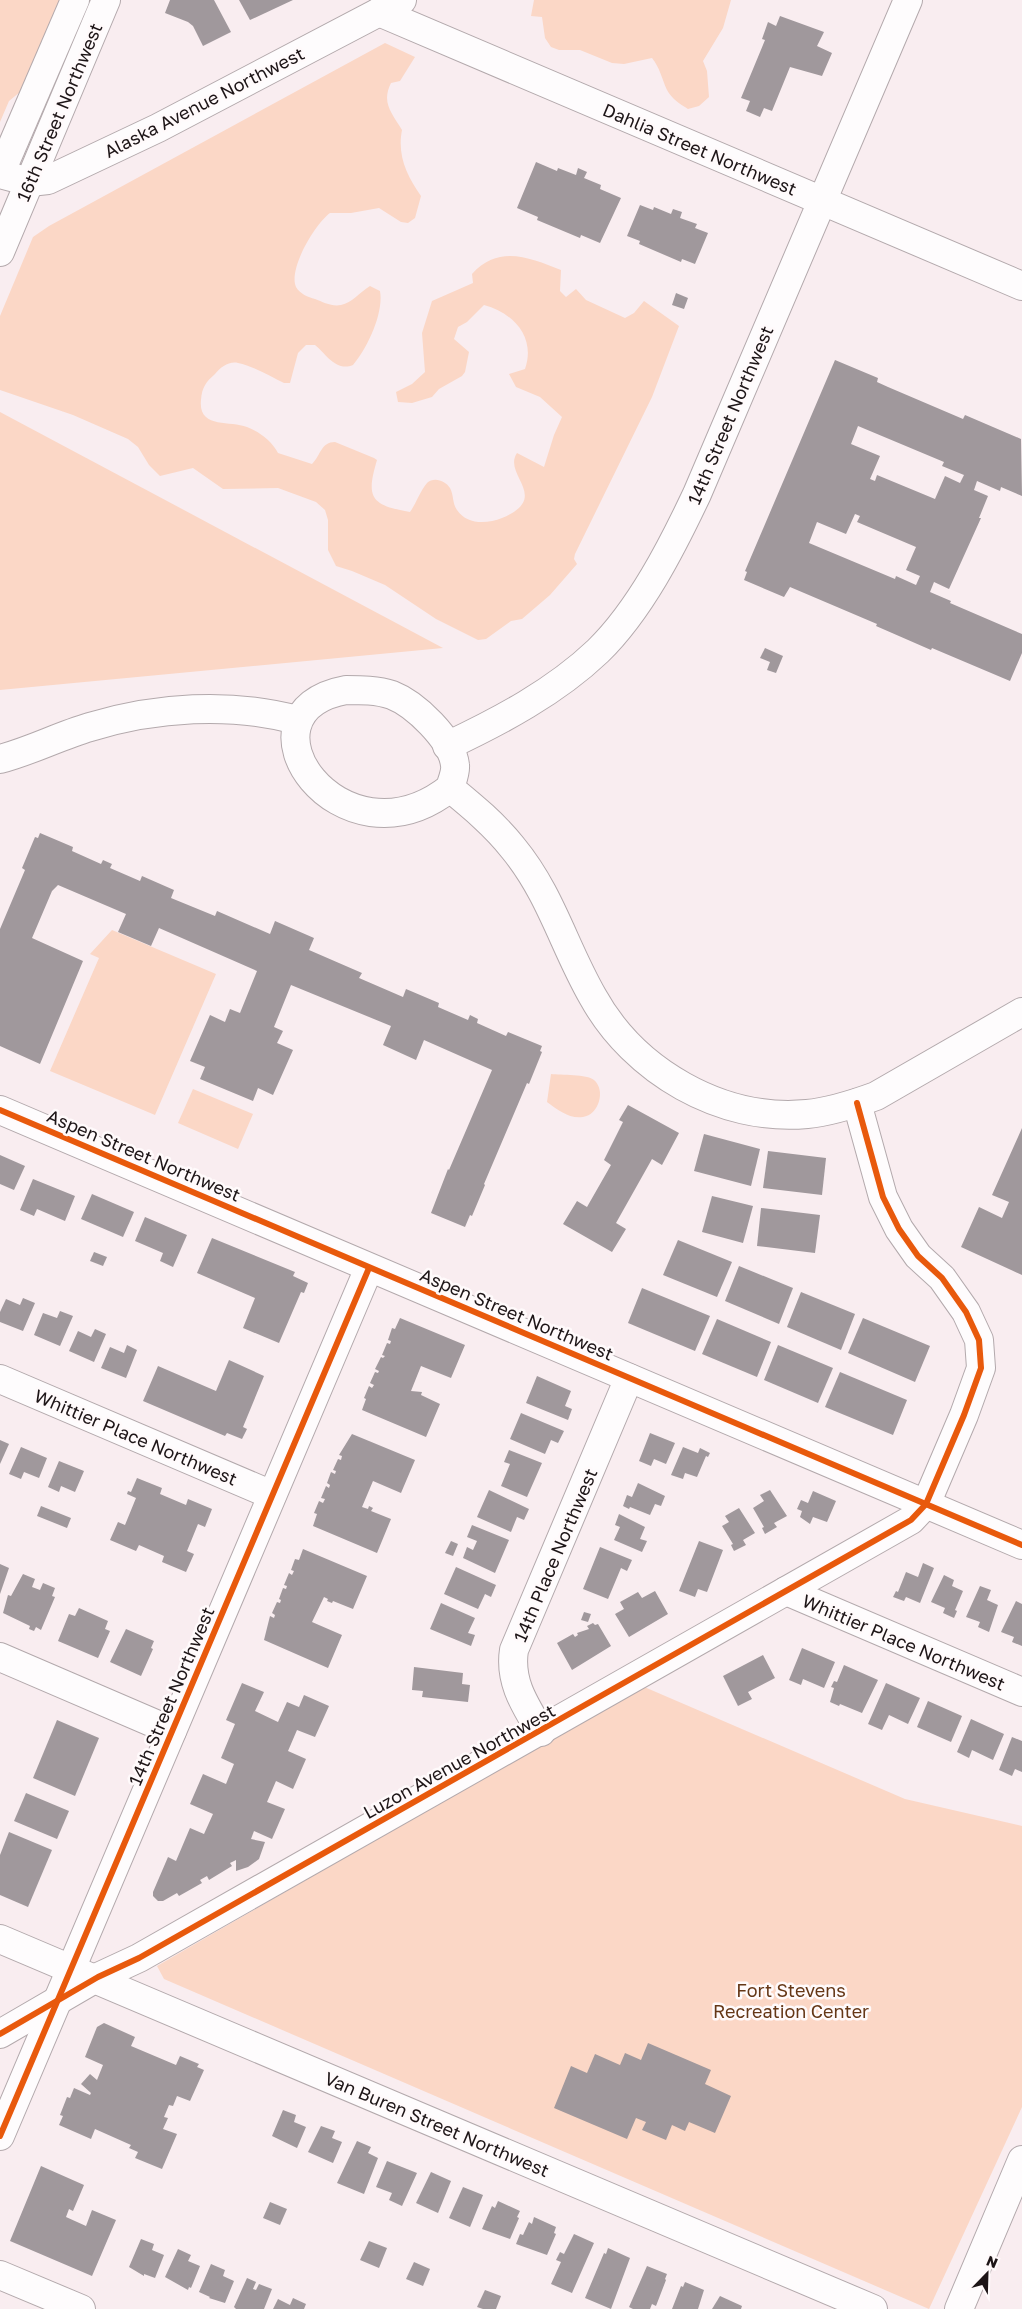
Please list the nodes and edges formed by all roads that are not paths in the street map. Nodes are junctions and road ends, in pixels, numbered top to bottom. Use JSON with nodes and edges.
{"nodes":[{"id":1,"x":75,"y":0,"type":"edge"},
{"id":2,"x":106,"y":0,"type":"edge"},
{"id":3,"x":908,"y":0,"type":"edge"},
{"id":4,"x":390,"y":6,"type":"edge"},
{"id":5,"x":0,"y":174,"type":"edge"},
{"id":6,"x":30,"y":182,"type":"junction"},
{"id":7,"x":821,"y":201,"type":"junction"},
{"id":8,"x":0,"y":252,"type":"edge"},
{"id":9,"x":1022,"y":286,"type":"edge"},
{"id":10,"x":297,"y":720,"type":"junction"},
{"id":11,"x":447,"y":746,"type":"junction"},
{"id":12,"x":0,"y":759,"type":"edge"},
{"id":13,"x":450,"y":788,"type":"junction"},
{"id":14,"x":1022,"y":1012,"type":"edge"},
{"id":15,"x":857,"y":1103,"type":"junction"},
{"id":16,"x":0,"y":1110,"type":"edge"},
{"id":17,"x":369,"y":1268,"type":"junction"},
{"id":18,"x":629,"y":1378,"type":"junction"},
{"id":19,"x":0,"y":1379,"type":"edge"},
{"id":20,"x":272,"y":1495,"type":"junction"},
{"id":21,"x":926,"y":1504,"type":"junction"},
{"id":22,"x":1022,"y":1545,"type":"edge"},
{"id":23,"x":786,"y":1591,"type":"junction"},
{"id":24,"x":0,"y":1657,"type":"edge"},
{"id":25,"x":1022,"y":1692,"type":"edge"},
{"id":26,"x":172,"y":1730,"type":"junction"},
{"id":27,"x":541,"y":1732,"type":"junction"},
{"id":28,"x":0,"y":1939,"type":"edge"},
{"id":29,"x":83,"y":1975,"type":"junction"},
{"id":30,"x":57,"y":2001,"type":"junction"},
{"id":31,"x":0,"y":2034,"type":"edge"},
{"id":32,"x":0,"y":2136,"type":"edge"},
{"id":33,"x":1022,"y":2160,"type":"edge"},
{"id":34,"x":0,"y":2274,"type":"edge"},
{"id":35,"x":80,"y":2309,"type":"edge"},
{"id":36,"x":873,"y":2309,"type":"edge"},
{"id":37,"x":959,"y":2309,"type":"edge"}],
"edges":[{"from":1,"to":5,"type":"street","name":"16th Street Northwest"},
{"from":2,"to":6,"type":"street","name":"16th Street Northwest"},
{"from":3,"to":7,"type":"street","name":"14th Street Northwest"},
{"from":4,"to":6,"type":"street","name":"Alaska Avenue Northwest"},
{"from":4,"to":7,"type":"street","name":"Dahlia Street Northwest"},
{"from":5,"to":6,"type":"street","name":"Alaska Avenue Northwest"},
{"from":6,"to":8,"type":"street","name":"16th Street Northwest"},
{"from":7,"to":9,"type":"street","name":"Dahlia Street Northwest"},
{"from":7,"to":11,"type":"street","name":"14th Street Northwest"},
{"from":10,"to":11,"type":"street"},
{"from":10,"to":12,"type":"street"},
{"from":10,"to":13,"type":"street"},
{"from":11,"to":13,"type":"street"},
{"from":13,"to":15,"type":"street"},
{"from":14,"to":15,"type":"street"},
{"from":15,"to":21,"type":"street"},
{"from":16,"to":17,"type":"street","name":"Aspen Street Northwest"},
{"from":17,"to":18,"type":"street","name":"Aspen Street Northwest"},
{"from":17,"to":20,"type":"street","name":"14th Street Northwest"},
{"from":18,"to":21,"type":"street","name":"Aspen Street Northwest"},
{"from":18,"to":27,"type":"street","name":"14th Place Northwest"},
{"from":19,"to":20,"type":"street","name":"Whittier Place Northwest"},
{"from":20,"to":26,"type":"street","name":"14th Street Northwest"},
{"from":21,"to":22,"type":"street","name":"Aspen Street Northwest"},
{"from":21,"to":23,"type":"street","name":"Luzon Avenue Northwest"},
{"from":23,"to":25,"type":"street","name":"Whittier Place Northwest"},
{"from":23,"to":27,"type":"street","name":"Luzon Avenue Northwest"},
{"from":24,"to":26,"type":"street"},
{"from":26,"to":29,"type":"street","name":"14th Street Northwest"},
{"from":27,"to":29,"type":"street","name":"Luzon Avenue Northwest"},
{"from":28,"to":29,"type":"street","name":"Van Buren Street Northwest"},
{"from":29,"to":30,"type":"street","name":"Luzon Avenue Northwest"},
{"from":29,"to":36,"type":"street","name":"Van Buren Street Northwest"},
{"from":30,"to":31,"type":"street","name":"Luzon Avenue Northwest"},
{"from":30,"to":32,"type":"street"},
{"from":33,"to":37,"type":"street"},
{"from":34,"to":35,"type":"street"}]}
